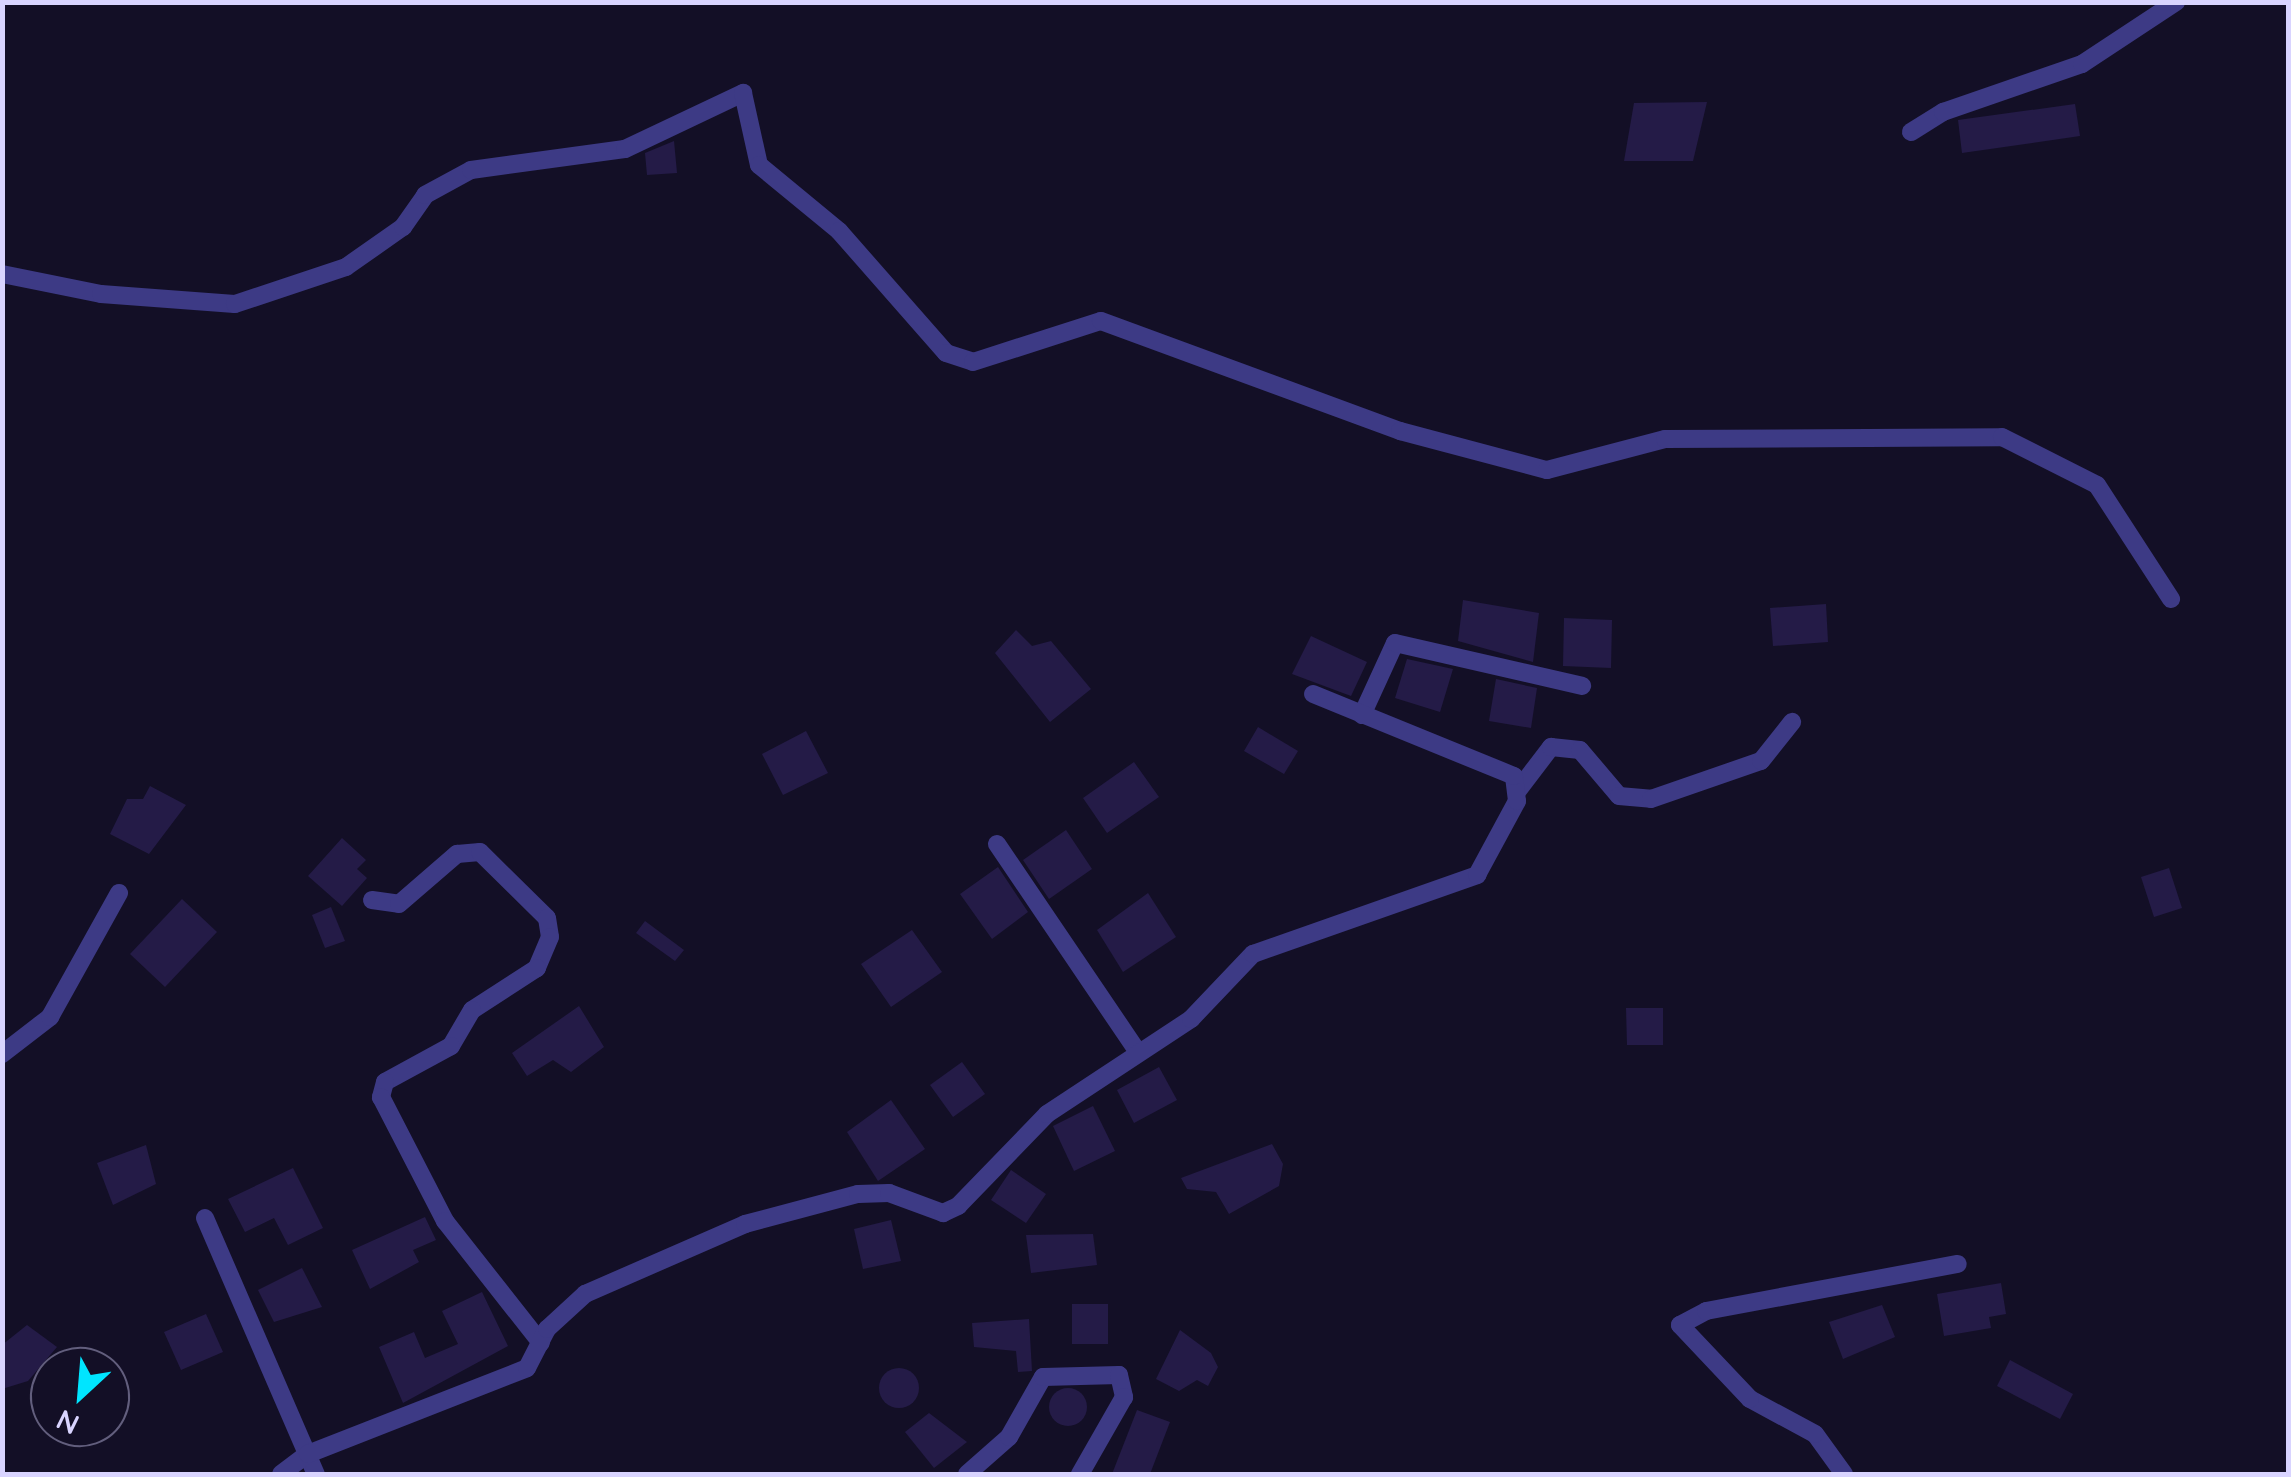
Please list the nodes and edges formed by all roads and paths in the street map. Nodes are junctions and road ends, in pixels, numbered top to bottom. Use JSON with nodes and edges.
{"nodes":[{"id":1,"x":2176,"y":2,"type":"edge"},
{"id":2,"x":1911,"y":132,"type":"dead end"},
{"id":3,"x":2,"y":274,"type":"edge"},
{"id":4,"x":2171,"y":599,"type":"dead end"},
{"id":5,"x":1582,"y":686,"type":"dead end"},
{"id":6,"x":1314,"y":694,"type":"dead end"},
{"id":7,"x":1362,"y":716,"type":"junction"},
{"id":8,"x":1792,"y":722,"type":"dead end"},
{"id":9,"x":1519,"y":789,"type":"junction"},
{"id":10,"x":997,"y":844,"type":"dead end"},
{"id":11,"x":119,"y":893,"type":"dead end"},
{"id":12,"x":372,"y":900,"type":"dead end"},
{"id":13,"x":1136,"y":1051,"type":"junction"},
{"id":14,"x":2,"y":1054,"type":"edge"},
{"id":15,"x":205,"y":1218,"type":"dead end"},
{"id":16,"x":1958,"y":1264,"type":"dead end"},
{"id":17,"x":541,"y":1343,"type":"junction"},
{"id":18,"x":308,"y":1454,"type":"junction"},
{"id":19,"x":281,"y":1474,"type":"edge"},
{"id":20,"x":316,"y":1474,"type":"edge"},
{"id":21,"x":967,"y":1474,"type":"edge"},
{"id":22,"x":1080,"y":1474,"type":"edge"},
{"id":23,"x":1844,"y":1474,"type":"edge"}],
"edges":[{"from":1,"to":2,"type":"street"},
{"from":3,"to":4,"type":"street"},
{"from":5,"to":7,"type":"street"},
{"from":6,"to":7,"type":"street"},
{"from":7,"to":9,"type":"street"},
{"from":8,"to":9,"type":"street"},
{"from":9,"to":13,"type":"street"},
{"from":10,"to":13,"type":"street"},
{"from":11,"to":14,"type":"street"},
{"from":12,"to":17,"type":"street"},
{"from":13,"to":17,"type":"street"},
{"from":15,"to":18,"type":"street"},
{"from":16,"to":23,"type":"street"},
{"from":17,"to":18,"type":"street"},
{"from":18,"to":19,"type":"street"},
{"from":18,"to":20,"type":"street"},
{"from":21,"to":22,"type":"street"}]}
